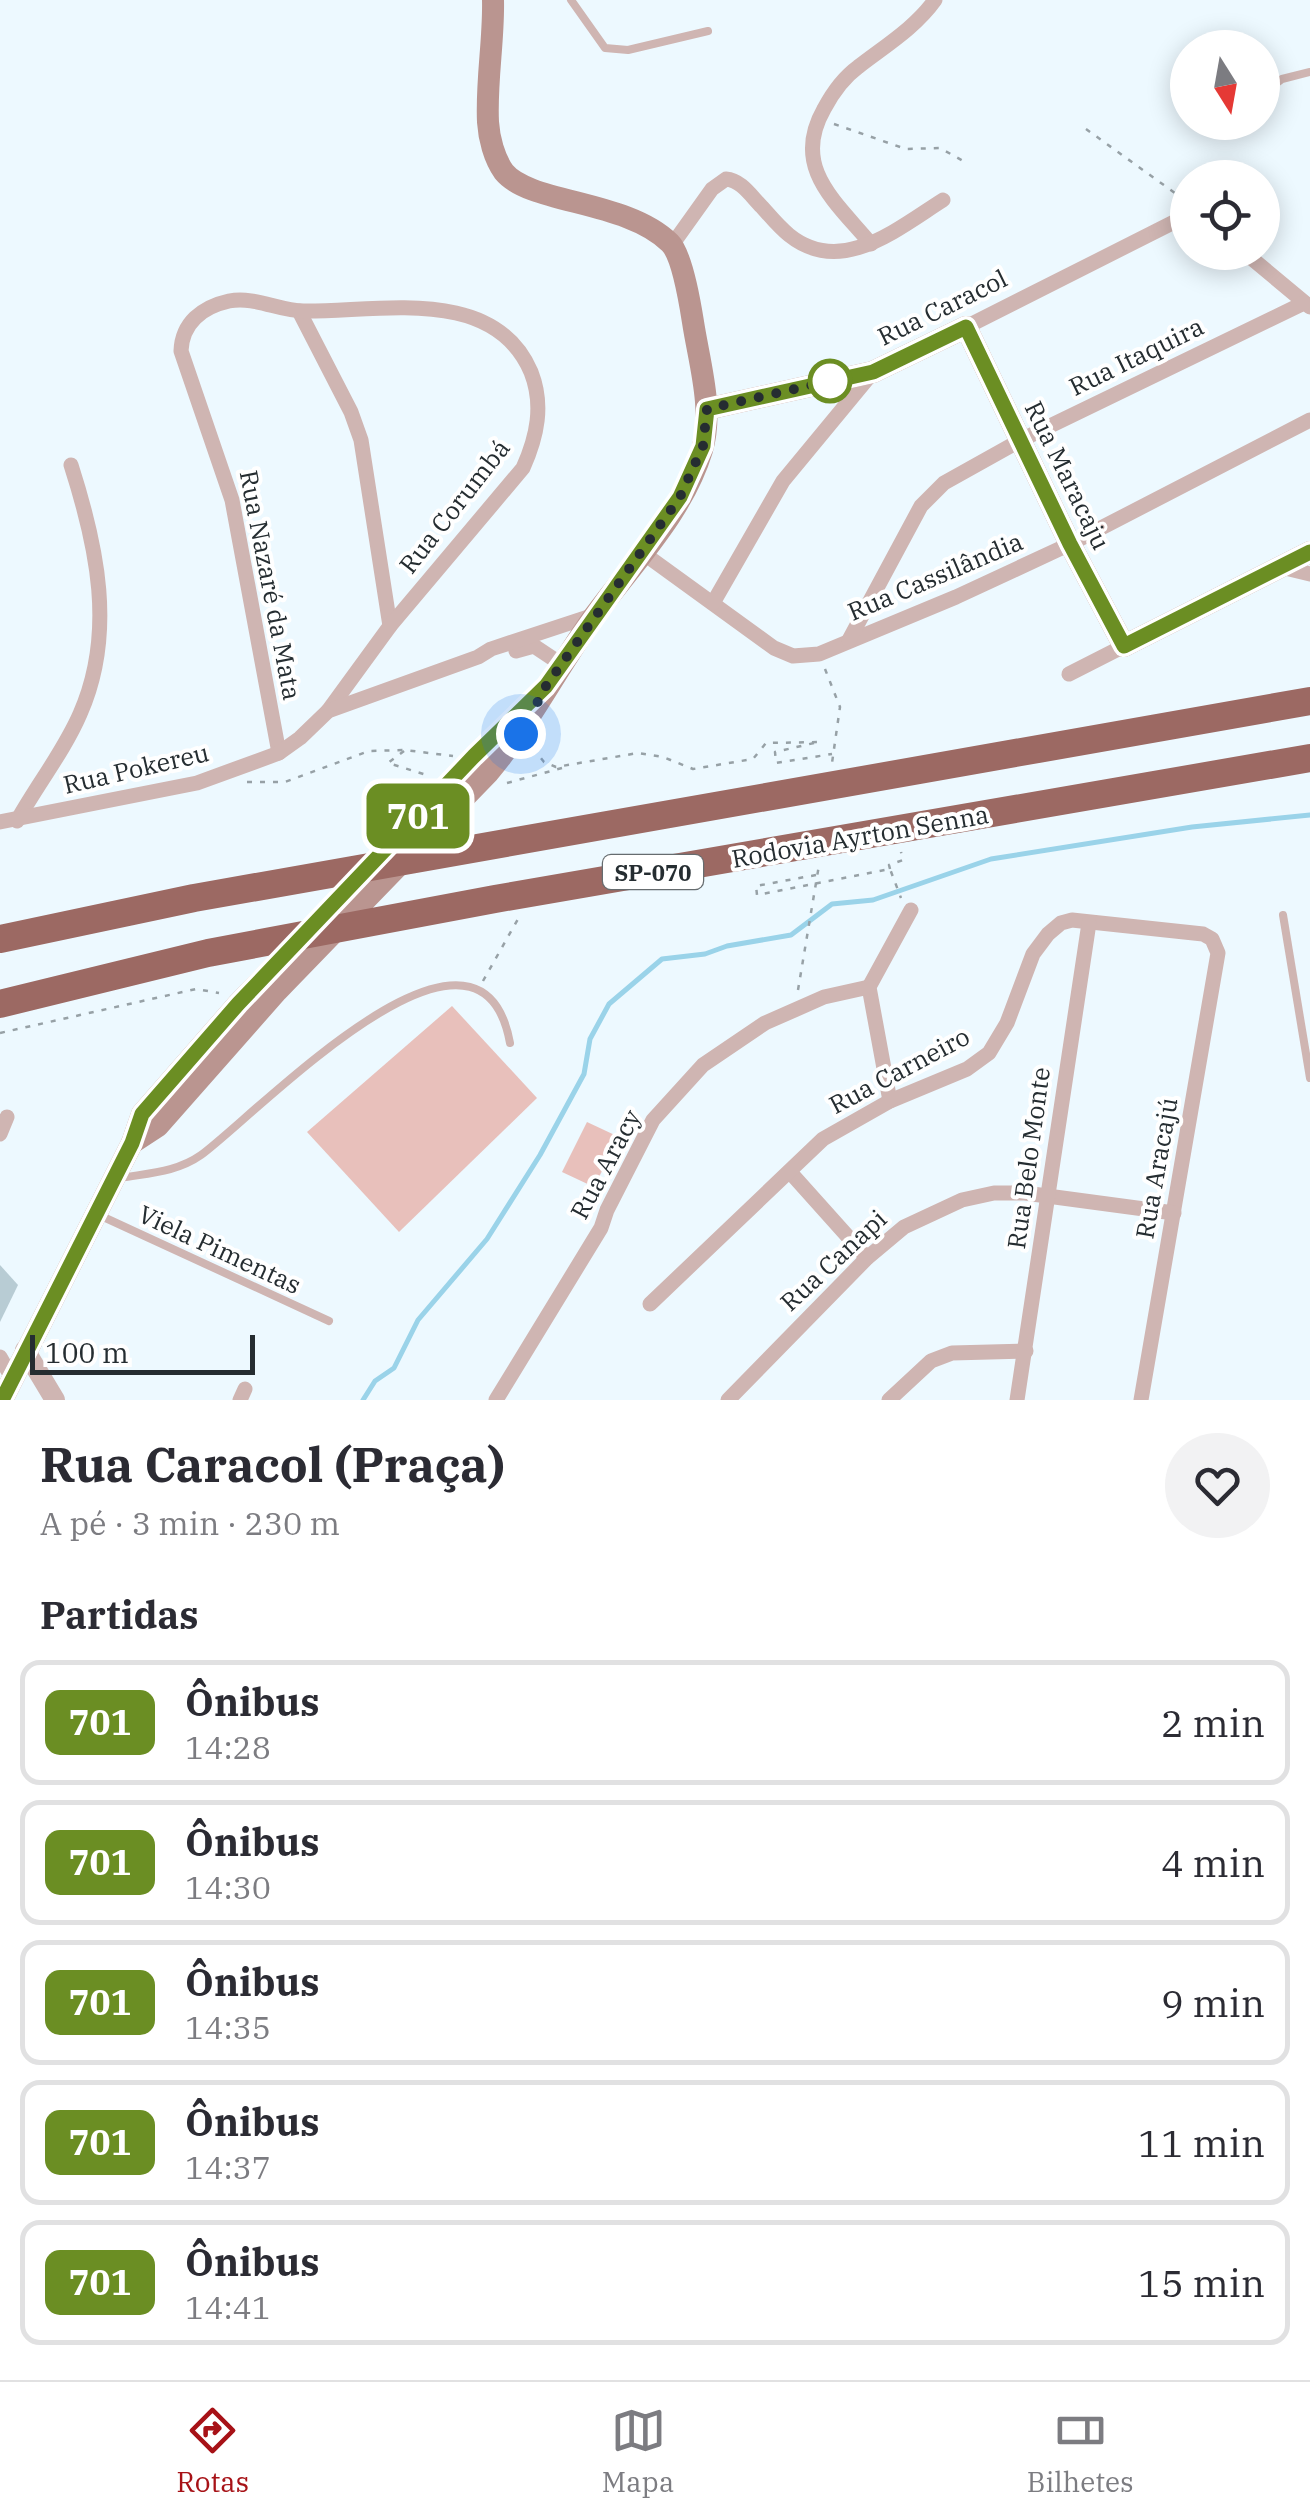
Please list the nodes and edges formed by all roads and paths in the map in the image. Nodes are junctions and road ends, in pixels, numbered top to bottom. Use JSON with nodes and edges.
{"nodes":[{"id":1,"x":493,"y":0,"type":"edge"},
{"id":2,"x":571,"y":0,"type":"edge"},
{"id":3,"x":934,"y":0,"type":"edge"},
{"id":4,"x":708,"y":32,"type":"dead end"},
{"id":5,"x":1310,"y":72,"type":"edge"},
{"id":6,"x":1280,"y":81,"type":"edge"},
{"id":7,"x":818,"y":119,"type":"junction"},
{"id":8,"x":1086,"y":129,"type":"dead end"},
{"id":9,"x":965,"y":162,"type":"dead end"},
{"id":10,"x":1170,"y":187,"type":"edge"},
{"id":11,"x":942,"y":200,"type":"dead end"},
{"id":12,"x":1170,"y":224,"type":"edge"},
{"id":13,"x":870,"y":244,"type":"junction"},
{"id":14,"x":672,"y":245,"type":"junction"},
{"id":15,"x":1265,"y":270,"type":"edge"},
{"id":16,"x":1307,"y":305,"type":"edge"},
{"id":17,"x":299,"y":312,"type":"junction"},
{"id":18,"x":194,"y":317,"type":"joint"},
{"id":19,"x":966,"y":327,"type":"junction"},
{"id":20,"x":873,"y":372,"type":"junction"},
{"id":21,"x":707,"y":409,"type":"junction"},
{"id":22,"x":1310,"y":420,"type":"edge"},
{"id":23,"x":1021,"y":440,"type":"junction"},
{"id":24,"x":72,"y":465,"type":"dead end"},
{"id":25,"x":1070,"y":544,"type":"junction"},
{"id":26,"x":643,"y":552,"type":"junction"},
{"id":27,"x":1310,"y":552,"type":"edge"},
{"id":28,"x":1281,"y":566,"type":"junction"},
{"id":29,"x":1310,"y":574,"type":"edge"},
{"id":30,"x":713,"y":603,"type":"junction"},
{"id":31,"x":595,"y":614,"type":"junction"},
{"id":32,"x":390,"y":626,"type":"junction"},
{"id":33,"x":849,"y":640,"type":"junction"},
{"id":34,"x":1124,"y":646,"type":"junction"},
{"id":35,"x":818,"y":654,"type":"junction"},
{"id":36,"x":478,"y":658,"type":"junction"},
{"id":37,"x":561,"y":664,"type":"junction"},
{"id":38,"x":1070,"y":674,"type":"dead end"},
{"id":39,"x":546,"y":686,"type":"junction"},
{"id":40,"x":1310,"y":700,"type":"edge"},
{"id":41,"x":328,"y":711,"type":"junction"},
{"id":42,"x":521,"y":734,"type":"junction"},
{"id":43,"x":405,"y":750,"type":"junction"},
{"id":44,"x":279,"y":753,"type":"junction"},
{"id":45,"x":833,"y":754,"type":"junction"},
{"id":46,"x":1310,"y":758,"type":"edge"},
{"id":47,"x":568,"y":766,"type":"junction"},
{"id":48,"x":830,"y":771,"type":"dead end"},
{"id":49,"x":479,"y":772,"type":"junction"},
{"id":50,"x":430,"y":776,"type":"dead end"},
{"id":51,"x":232,"y":783,"type":"dead end"},
{"id":52,"x":18,"y":820,"type":"junction"},
{"id":53,"x":0,"y":822,"type":"edge"},
{"id":54,"x":900,"y":846,"type":"dead end"},
{"id":55,"x":820,"y":858,"type":"dead end"},
{"id":56,"x":890,"y":870,"type":"junction"},
{"id":57,"x":818,"y":875,"type":"junction"},
{"id":58,"x":817,"y":884,"type":"junction"},
{"id":59,"x":906,"y":906,"type":"joint"},
{"id":60,"x":523,"y":914,"type":"dead end"},
{"id":61,"x":1283,"y":915,"type":"dead end"},
{"id":62,"x":1089,"y":922,"type":"junction"},
{"id":63,"x":0,"y":939,"type":"edge"},
{"id":64,"x":1216,"y":944,"type":"joint"},
{"id":65,"x":800,"y":979,"type":"dead end"},
{"id":66,"x":266,"y":988,"type":"junction"},
{"id":67,"x":478,"y":988,"type":"junction"},
{"id":68,"x":868,"y":988,"type":"junction"},
{"id":69,"x":0,"y":1004,"type":"edge"},
{"id":70,"x":238,"y":1004,"type":"junction"},
{"id":71,"x":0,"y":1033,"type":"edge"},
{"id":72,"x":510,"y":1043,"type":"dead end"},
{"id":73,"x":1310,"y":1078,"type":"edge"},
{"id":74,"x":890,"y":1102,"type":"junction"},
{"id":75,"x":7,"y":1117,"type":"dead end"},
{"id":76,"x":0,"y":1134,"type":"edge"},
{"id":77,"x":132,"y":1143,"type":"junction"},
{"id":78,"x":790,"y":1172,"type":"junction"},
{"id":79,"x":112,"y":1180,"type":"junction"},
{"id":80,"x":1046,"y":1195,"type":"junction"},
{"id":81,"x":95,"y":1213,"type":"junction"},
{"id":82,"x":1174,"y":1213,"type":"junction"},
{"id":83,"x":867,"y":1258,"type":"junction"},
{"id":84,"x":650,"y":1304,"type":"dead end"},
{"id":85,"x":329,"y":1322,"type":"dead end"},
{"id":86,"x":25,"y":1350,"type":"junction"},
{"id":87,"x":1026,"y":1350,"type":"junction"},
{"id":88,"x":0,"y":1357,"type":"edge"},
{"id":89,"x":13,"y":1389,"type":"edge"},
{"id":90,"x":2,"y":1400,"type":"edge"},
{"id":91,"x":56,"y":1400,"type":"edge"},
{"id":92,"x":496,"y":1400,"type":"edge"},
{"id":93,"x":728,"y":1400,"type":"edge"},
{"id":94,"x":889,"y":1400,"type":"edge"},
{"id":95,"x":1018,"y":1400,"type":"edge"},
{"id":96,"x":1141,"y":1400,"type":"edge"}],
"edges":[{"from":1,"to":14,"type":"main road"},
{"from":2,"to":4,"type":"lane"},
{"from":3,"to":7,"type":"street"},
{"from":5,"to":6,"type":"lane"},
{"from":7,"to":9,"type":"path"},
{"from":7,"to":13,"type":"street"},
{"from":8,"to":10,"type":"path"},
{"from":11,"to":13,"type":"street"},
{"from":12,"to":19,"type":"street","name":"Rua Caracol"},
{"from":13,"to":14,"type":"street"},
{"from":14,"to":21,"type":"main road"},
{"from":15,"to":16,"type":"street"},
{"from":16,"to":23,"type":"street","name":"Rua Itaquira"},
{"from":17,"to":18,"type":"street","name":"Rua Corumbá"},
{"from":17,"to":32,"type":"street"},
{"from":17,"to":32,"type":"street","name":"Rua Corumbá"},
{"from":18,"to":44,"type":"street","name":"Rua Nazaré da Mata"},
{"from":19,"to":20,"type":"main road","name":"Rua Caracol"},
{"from":19,"to":23,"type":"main road","name":"Rua Maracaju"},
{"from":20,"to":21,"type":"main road","name":"Rua Caracol"},
{"from":20,"to":30,"type":"street"},
{"from":21,"to":26,"type":"main road"},
{"from":22,"to":25,"type":"street","name":"Rua Cassilândia"},
{"from":23,"to":25,"type":"main road","name":"Rua Maracaju"},
{"from":23,"to":33,"type":"street","name":"Rua Itaquira"},
{"from":24,"to":52,"type":"street"},
{"from":25,"to":33,"type":"street","name":"Rua Cassilândia"},
{"from":25,"to":34,"type":"main road","name":"Rua Maracaju"},
{"from":26,"to":30,"type":"street"},
{"from":26,"to":31,"type":"main road"},
{"from":27,"to":28,"type":"main road"},
{"from":28,"to":29,"type":"street"},
{"from":28,"to":34,"type":"main road"},
{"from":30,"to":35,"type":"street"},
{"from":31,"to":36,"type":"street","name":"Rua Pokereu"},
{"from":31,"to":37,"type":"main road"},
{"from":32,"to":41,"type":"street","name":"Rua Corumbá"},
{"from":33,"to":35,"type":"street","name":"Rua Cassilândia"},
{"from":34,"to":38,"type":"street"},
{"from":35,"to":45,"type":"path"},
{"from":36,"to":37,"type":"street","name":"Rua Pokereu"},
{"from":36,"to":41,"type":"street","name":"Rua Pokereu"},
{"from":37,"to":39,"type":"main road"},
{"from":39,"to":42,"type":"main road"},
{"from":39,"to":49,"type":"main road"},
{"from":40,"to":63,"type":"highway","number":"SP-070"},
{"from":41,"to":44,"type":"street","name":"Rua Pokereu"},
{"from":42,"to":47,"type":"path"},
{"from":42,"to":49,"type":"main road"},
{"from":43,"to":49,"type":"path"},
{"from":43,"to":50,"type":"path"},
{"from":43,"to":51,"type":"path"},
{"from":44,"to":52,"type":"street","name":"Rua Pokereu"},
{"from":45,"to":47,"type":"path"},
{"from":45,"to":48,"type":"path"},
{"from":46,"to":69,"type":"highway","name":"Rodovia Ayrton Senna","number":"SP-070"},
{"from":47,"to":49,"type":"path"},
{"from":49,"to":66,"type":"main road"},
{"from":52,"to":53,"type":"street","name":"Rua Pokereu"},
{"from":54,"to":56,"type":"path"},
{"from":55,"to":57,"type":"path"},
{"from":56,"to":58,"type":"path"},
{"from":56,"to":59,"type":"path"},
{"from":57,"to":58,"type":"path"},
{"from":57,"to":58,"type":"path"},
{"from":58,"to":65,"type":"path"},
{"from":59,"to":68,"type":"street"},
{"from":60,"to":67,"type":"path"},
{"from":61,"to":73,"type":"lane"},
{"from":62,"to":64,"type":"street","name":"Rua Carneiro"},
{"from":62,"to":74,"type":"street","name":"Rua Carneiro"},
{"from":62,"to":80,"type":"street","name":"Rua Belo Monte"},
{"from":64,"to":82,"type":"street","name":"Rua Aracajú"},
{"from":66,"to":70,"type":"main road"},
{"from":66,"to":77,"type":"main road"},
{"from":67,"to":72,"type":"lane"},
{"from":67,"to":79,"type":"lane"},
{"from":68,"to":74,"type":"street"},
{"from":68,"to":92,"type":"street","name":"Rua Aracy"},
{"from":70,"to":71,"type":"path"},
{"from":70,"to":77,"type":"main road"},
{"from":74,"to":78,"type":"street","name":"Rua Carneiro"},
{"from":75,"to":76,"type":"street"},
{"from":77,"to":79,"type":"main road"},
{"from":78,"to":83,"type":"street"},
{"from":78,"to":84,"type":"street","name":"Rua Carneiro"},
{"from":79,"to":81,"type":"main road"},
{"from":80,"to":82,"type":"street","name":"Rua Canapi"},
{"from":80,"to":83,"type":"street","name":"Rua Canapi"},
{"from":80,"to":87,"type":"street","name":"Rua Belo Monte"},
{"from":81,"to":85,"type":"lane","name":"Viela Pimentas"},
{"from":81,"to":86,"type":"main road"},
{"from":82,"to":96,"type":"street","name":"Rua Aracajú"},
{"from":83,"to":93,"type":"street","name":"Rua Canapi"},
{"from":86,"to":89,"type":"main road"},
{"from":86,"to":91,"type":"street"},
{"from":87,"to":94,"type":"street"},
{"from":87,"to":95,"type":"street","name":"Rua Belo Monte"},
{"from":88,"to":89,"type":"street"},
{"from":89,"to":90,"type":"main road"}]}
